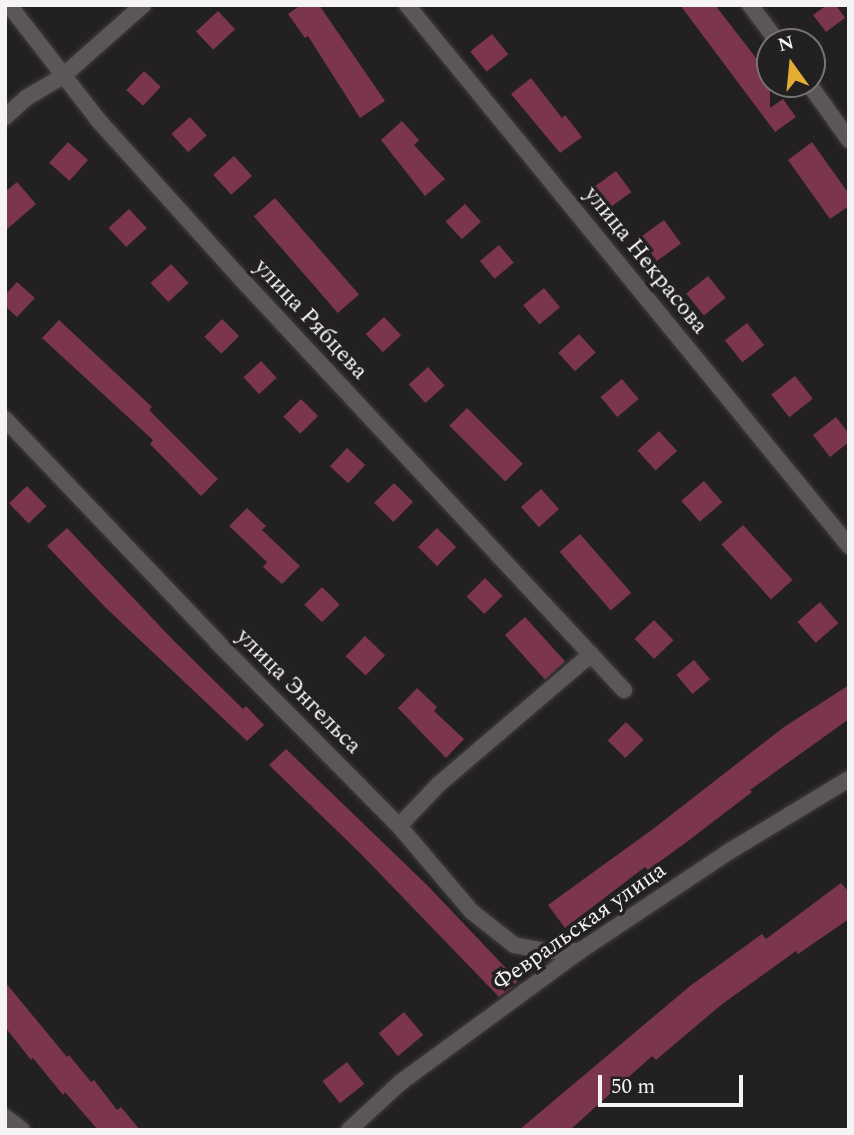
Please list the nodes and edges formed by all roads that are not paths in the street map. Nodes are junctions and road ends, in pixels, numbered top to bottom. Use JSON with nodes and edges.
{"nodes":[{"id":1,"x":9,"y":5,"type":"edge"},
{"id":2,"x":143,"y":5,"type":"edge"},
{"id":3,"x":407,"y":5,"type":"edge"},
{"id":4,"x":750,"y":5,"type":"edge"},
{"id":5,"x":767,"y":28,"type":"edge"},
{"id":6,"x":63,"y":76,"type":"junction"},
{"id":7,"x":819,"y":98,"type":"edge"},
{"id":8,"x":5,"y":117,"type":"edge"},
{"id":9,"x":849,"y":140,"type":"edge"},
{"id":10,"x":5,"y":419,"type":"edge"},
{"id":11,"x":849,"y":546,"type":"edge"},
{"id":12,"x":591,"y":654,"type":"junction"},
{"id":13,"x":624,"y":690,"type":"dead end"},
{"id":14,"x":849,"y":779,"type":"edge"},
{"id":15,"x":399,"y":826,"type":"junction"},
{"id":16,"x":580,"y":951,"type":"junction"},
{"id":17,"x":5,"y":1117,"type":"edge"},
{"id":18,"x":22,"y":1130,"type":"edge"},
{"id":19,"x":349,"y":1130,"type":"edge"}],
"edges":[{"from":1,"to":6,"type":"street","name":"улица Рябцева"},
{"from":2,"to":6,"type":"street"},
{"from":3,"to":11,"type":"street","name":"улица Некрасова"},
{"from":4,"to":5,"type":"street"},
{"from":6,"to":8,"type":"street"},
{"from":6,"to":12,"type":"street","name":"улица Рябцева"},
{"from":7,"to":9,"type":"street"},
{"from":10,"to":15,"type":"street","name":"улица Энгельса"},
{"from":12,"to":13,"type":"street","name":"улица Рябцева"},
{"from":12,"to":15,"type":"street"},
{"from":14,"to":16,"type":"street","name":"Февральская улица"},
{"from":15,"to":16,"type":"street","name":"улица Энгельса"},
{"from":16,"to":19,"type":"street","name":"Февральская улица"},
{"from":17,"to":18,"type":"street"}]}
